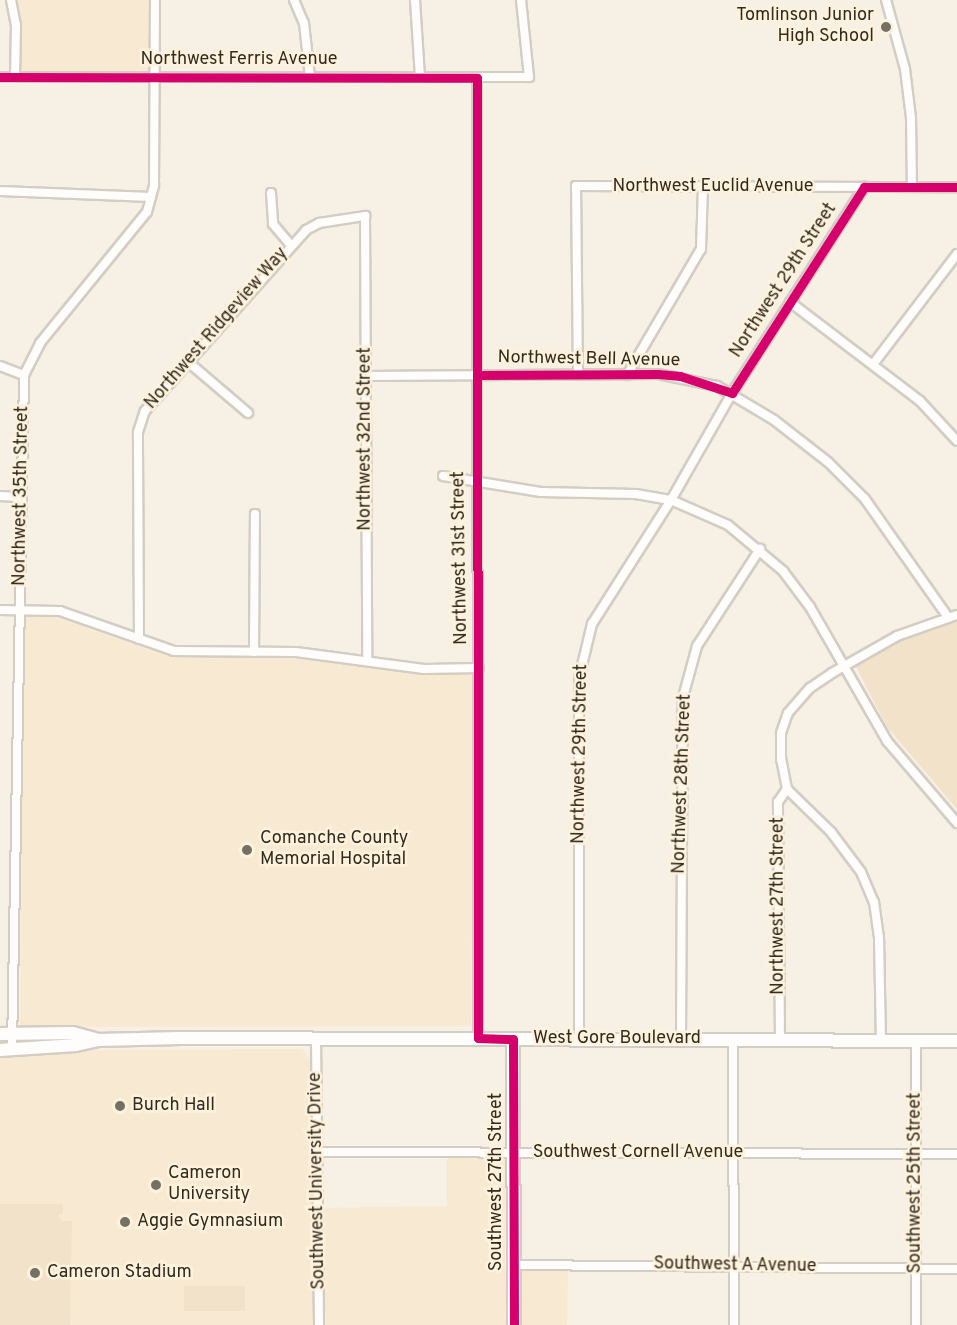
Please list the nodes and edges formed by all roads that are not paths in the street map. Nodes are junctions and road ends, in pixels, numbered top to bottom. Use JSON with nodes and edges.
{"nodes":[{"id":1,"x":10,"y":0,"type":"edge"},
{"id":2,"x":155,"y":0,"type":"edge"},
{"id":3,"x":294,"y":0,"type":"edge"},
{"id":4,"x":415,"y":0,"type":"edge"},
{"id":5,"x":522,"y":0,"type":"edge"},
{"id":6,"x":886,"y":0,"type":"edge"},
{"id":7,"x":154,"y":76,"type":"junction"},
{"id":8,"x":0,"y":77,"type":"edge"},
{"id":9,"x":15,"y":77,"type":"junction"},
{"id":10,"x":310,"y":77,"type":"junction"},
{"id":11,"x":420,"y":77,"type":"junction"},
{"id":12,"x":477,"y":78,"type":"junction"},
{"id":13,"x":703,"y":187,"type":"junction"},
{"id":14,"x":864,"y":187,"type":"junction"},
{"id":15,"x":912,"y":187,"type":"junction"},
{"id":16,"x":957,"y":187,"type":"edge"},
{"id":17,"x":0,"y":191,"type":"edge"},
{"id":18,"x":271,"y":193,"type":"dead end"},
{"id":19,"x":151,"y":197,"type":"junction"},
{"id":20,"x":365,"y":216,"type":"joint"},
{"id":21,"x":290,"y":244,"type":"junction"},
{"id":22,"x":957,"y":254,"type":"edge"},
{"id":23,"x":954,"y":267,"type":"edge"},
{"id":24,"x":789,"y":302,"type":"junction"},
{"id":25,"x":187,"y":361,"type":"junction"},
{"id":26,"x":874,"y":363,"type":"junction"},
{"id":27,"x":0,"y":366,"type":"edge"},
{"id":28,"x":24,"y":375,"type":"junction"},
{"id":29,"x":478,"y":375,"type":"junction"},
{"id":30,"x":578,"y":375,"type":"junction"},
{"id":31,"x":627,"y":375,"type":"junction"},
{"id":32,"x":365,"y":376,"type":"junction"},
{"id":33,"x":732,"y":393,"type":"junction"},
{"id":34,"x":248,"y":413,"type":"dead end"},
{"id":35,"x":957,"y":441,"type":"edge"},
{"id":36,"x":443,"y":476,"type":"dead end"},
{"id":37,"x":476,"y":482,"type":"junction"},
{"id":38,"x":0,"y":496,"type":"edge"},
{"id":39,"x":22,"y":497,"type":"junction"},
{"id":40,"x":671,"y":500,"type":"junction"},
{"id":41,"x":255,"y":514,"type":"dead end"},
{"id":42,"x":760,"y":549,"type":"junction"},
{"id":43,"x":21,"y":609,"type":"junction"},
{"id":44,"x":0,"y":610,"type":"edge"},
{"id":45,"x":957,"y":615,"type":"edge"},
{"id":46,"x":948,"y":617,"type":"junction"},
{"id":47,"x":139,"y":639,"type":"junction"},
{"id":48,"x":254,"y":652,"type":"junction"},
{"id":49,"x":367,"y":661,"type":"junction"},
{"id":50,"x":843,"y":667,"type":"junction"},
{"id":51,"x":479,"y":668,"type":"junction"},
{"id":52,"x":787,"y":789,"type":"junction"},
{"id":53,"x":957,"y":823,"type":"edge"},
{"id":54,"x":6,"y":1034,"type":"edge"},
{"id":55,"x":316,"y":1038,"type":"junction"},
{"id":56,"x":478,"y":1038,"type":"junction"},
{"id":57,"x":513,"y":1039,"type":"junction"},
{"id":58,"x":579,"y":1039,"type":"junction"},
{"id":59,"x":681,"y":1039,"type":"junction"},
{"id":60,"x":97,"y":1040,"type":"junction"},
{"id":61,"x":734,"y":1040,"type":"junction"},
{"id":62,"x":780,"y":1040,"type":"junction"},
{"id":63,"x":881,"y":1040,"type":"junction"},
{"id":64,"x":916,"y":1041,"type":"junction"},
{"id":65,"x":957,"y":1041,"type":"edge"},
{"id":66,"x":6,"y":1049,"type":"edge"},
{"id":67,"x":319,"y":1152,"type":"junction"},
{"id":68,"x":514,"y":1153,"type":"junction"},
{"id":69,"x":734,"y":1154,"type":"junction"},
{"id":70,"x":916,"y":1154,"type":"junction"},
{"id":71,"x":957,"y":1154,"type":"edge"},
{"id":72,"x":513,"y":1265,"type":"junction"},
{"id":73,"x":734,"y":1266,"type":"junction"},
{"id":74,"x":916,"y":1269,"type":"junction"},
{"id":75,"x":957,"y":1269,"type":"edge"},
{"id":76,"x":319,"y":1325,"type":"edge"},
{"id":77,"x":514,"y":1325,"type":"edge"},
{"id":78,"x":734,"y":1325,"type":"edge"},
{"id":79,"x":916,"y":1325,"type":"edge"}],
"edges":[{"from":1,"to":9,"type":"street"},
{"from":2,"to":7,"type":"street","name":"Northwest 35th Street"},
{"from":3,"to":10,"type":"street"},
{"from":4,"to":11,"type":"street"},
{"from":5,"to":12,"type":"street","name":"Northwest Ferris Avenue"},
{"from":6,"to":15,"type":"street"},
{"from":7,"to":9,"type":"street","name":"Northwest Ferris Avenue"},
{"from":7,"to":10,"type":"street","name":"Northwest Ferris Avenue"},
{"from":7,"to":19,"type":"street","name":"Northwest 35th Street"},
{"from":8,"to":9,"type":"street","name":"Northwest Ferris Avenue"},
{"from":10,"to":11,"type":"street","name":"Northwest Ferris Avenue"},
{"from":11,"to":12,"type":"street","name":"Northwest Ferris Avenue"},
{"from":12,"to":29,"type":"street","name":"Northwest 31st Street"},
{"from":13,"to":14,"type":"street","name":"Northwest Euclid Avenue"},
{"from":13,"to":30,"type":"street","name":"Northwest Euclid Avenue"},
{"from":13,"to":31,"type":"street"},
{"from":14,"to":15,"type":"street","name":"Northwest Euclid Avenue"},
{"from":14,"to":24,"type":"street","name":"Northwest 29th Street"},
{"from":15,"to":16,"type":"street","name":"Northwest Euclid Avenue"},
{"from":17,"to":19,"type":"street"},
{"from":18,"to":21,"type":"street"},
{"from":19,"to":28,"type":"street","name":"Northwest 35th Street"},
{"from":20,"to":21,"type":"street","name":"Northwest Ridgeview Way"},
{"from":20,"to":32,"type":"street","name":"Northwest 32nd Street"},
{"from":21,"to":25,"type":"street","name":"Northwest Ridgeview Way"},
{"from":22,"to":23,"type":"street"},
{"from":23,"to":26,"type":"street"},
{"from":24,"to":26,"type":"street"},
{"from":24,"to":33,"type":"street","name":"Northwest 29th Street"},
{"from":25,"to":34,"type":"street"},
{"from":25,"to":47,"type":"street","name":"Northwest Ridgeview Way"},
{"from":26,"to":35,"type":"street"},
{"from":27,"to":28,"type":"street"},
{"from":28,"to":39,"type":"street","name":"Northwest 35th Street"},
{"from":29,"to":30,"type":"street","name":"Northwest Bell Avenue"},
{"from":29,"to":32,"type":"street","name":"Northwest Bell Avenue"},
{"from":29,"to":37,"type":"street","name":"Northwest 31st Street"},
{"from":30,"to":31,"type":"street","name":"Northwest Bell Avenue"},
{"from":31,"to":33,"type":"street","name":"Northwest Bell Avenue"},
{"from":32,"to":49,"type":"street","name":"Northwest 32nd Street"},
{"from":33,"to":40,"type":"street","name":"Northwest 29th Street"},
{"from":33,"to":46,"type":"street","name":"Northwest Bell Avenue"},
{"from":36,"to":37,"type":"street"},
{"from":37,"to":40,"type":"street"},
{"from":37,"to":51,"type":"street","name":"Northwest 31st Street"},
{"from":38,"to":39,"type":"street"},
{"from":39,"to":43,"type":"street","name":"Northwest 35th Street"},
{"from":40,"to":42,"type":"street"},
{"from":40,"to":58,"type":"street","name":"Northwest 29th Street"},
{"from":41,"to":48,"type":"street"},
{"from":42,"to":50,"type":"street"},
{"from":42,"to":59,"type":"street","name":"Northwest 28th Street"},
{"from":43,"to":44,"type":"street"},
{"from":43,"to":47,"type":"street"},
{"from":43,"to":54,"type":"street","name":"Northwest 35th Street"},
{"from":45,"to":46,"type":"street"},
{"from":46,"to":50,"type":"street","name":"Northwest 27th Street"},
{"from":47,"to":48,"type":"street"},
{"from":48,"to":49,"type":"street"},
{"from":49,"to":51,"type":"street"},
{"from":50,"to":52,"type":"street","name":"Northwest 27th Street"},
{"from":50,"to":53,"type":"street"},
{"from":51,"to":56,"type":"street","name":"Northwest 31st Street"},
{"from":52,"to":62,"type":"street","name":"Northwest 27th Street"},
{"from":52,"to":63,"type":"street"},
{"from":54,"to":60,"type":"main road","name":"West Gore Boulevard"},
{"from":54,"to":66,"type":"street","name":"Northwest 35th Street"},
{"from":55,"to":56,"type":"main road","name":"West Gore Boulevard"},
{"from":55,"to":60,"type":"main road","name":"West Gore Boulevard"},
{"from":55,"to":67,"type":"street","name":"Southwest University Drive"},
{"from":56,"to":57,"type":"main road","name":"West Gore Boulevard"},
{"from":57,"to":58,"type":"main road","name":"West Gore Boulevard"},
{"from":57,"to":68,"type":"main road","name":"Southwest 27th Street"},
{"from":58,"to":59,"type":"main road","name":"West Gore Boulevard"},
{"from":59,"to":61,"type":"main road","name":"West Gore Boulevard"},
{"from":60,"to":66,"type":"main road","name":"West Gore Boulevard"},
{"from":61,"to":62,"type":"main road","name":"West Gore Boulevard"},
{"from":61,"to":69,"type":"street"},
{"from":62,"to":63,"type":"main road","name":"West Gore Boulevard"},
{"from":63,"to":64,"type":"main road","name":"West Gore Boulevard"},
{"from":64,"to":65,"type":"main road","name":"West Gore Boulevard"},
{"from":64,"to":70,"type":"street","name":"Southwest 25th Street"},
{"from":67,"to":68,"type":"street","name":"Southwest Cornell Avenue"},
{"from":67,"to":76,"type":"street","name":"Southwest University Drive"},
{"from":68,"to":69,"type":"street","name":"Southwest Cornell Avenue"},
{"from":68,"to":72,"type":"main road","name":"Southwest 27th Street"},
{"from":69,"to":70,"type":"street","name":"Southwest Cornell Avenue"},
{"from":69,"to":73,"type":"street"},
{"from":70,"to":71,"type":"street","name":"Southwest Cornell Avenue"},
{"from":70,"to":74,"type":"street","name":"Southwest 25th Street"},
{"from":72,"to":73,"type":"street","name":"Southwest A Avenue"},
{"from":72,"to":77,"type":"main road","name":"Southwest 27th Street"},
{"from":73,"to":74,"type":"street","name":"Southwest A Avenue"},
{"from":73,"to":78,"type":"street"},
{"from":74,"to":75,"type":"street","name":"Southwest A Avenue"},
{"from":74,"to":79,"type":"street","name":"Southwest 25th Street"}]}
